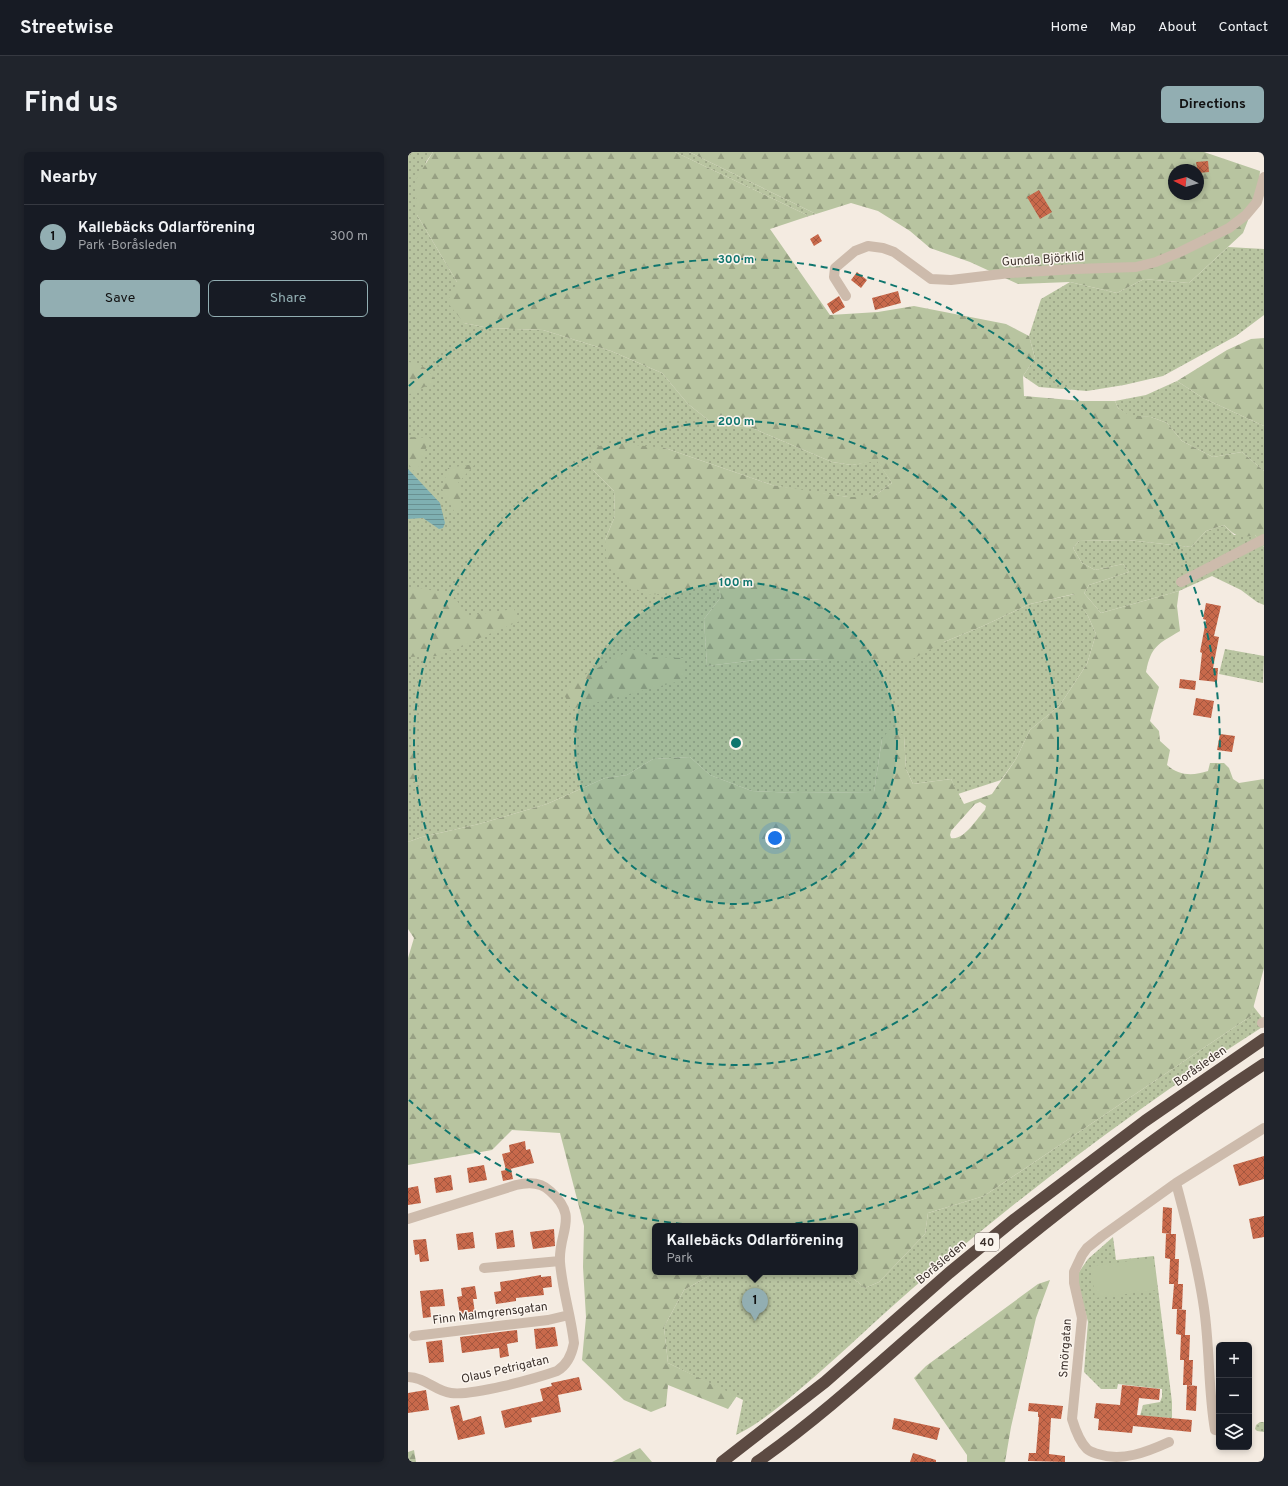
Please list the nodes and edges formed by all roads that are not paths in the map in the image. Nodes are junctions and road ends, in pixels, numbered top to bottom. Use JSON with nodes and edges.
{"nodes":[{"id":1,"x":1264,"y":177,"type":"edge"},
{"id":2,"x":846,"y":296,"type":"dead end"},
{"id":3,"x":1264,"y":539,"type":"edge"},
{"id":4,"x":1181,"y":582,"type":"dead end"},
{"id":5,"x":1264,"y":1039,"type":"edge"},
{"id":6,"x":1264,"y":1064,"type":"edge"},
{"id":7,"x":1264,"y":1128,"type":"edge"},
{"id":8,"x":1176,"y":1183,"type":"junction"},
{"id":9,"x":408,"y":1219,"type":"edge"},
{"id":10,"x":560,"y":1261,"type":"junction"},
{"id":11,"x":484,"y":1268,"type":"dead end"},
{"id":12,"x":569,"y":1315,"type":"junction"},
{"id":13,"x":414,"y":1336,"type":"dead end"},
{"id":14,"x":408,"y":1377,"type":"edge"},
{"id":15,"x":1216,"y":1430,"type":"edge"},
{"id":16,"x":1169,"y":1442,"type":"dead end"},
{"id":17,"x":722,"y":1462,"type":"edge"},
{"id":18,"x":757,"y":1462,"type":"edge"}],
"edges":[{"from":1,"to":2,"type":"street","name":"Gundla Björklid"},
{"from":3,"to":4,"type":"street"},
{"from":5,"to":17,"type":"highway","name":"Boråsleden","number":"40"},
{"from":6,"to":18,"type":"highway","number":"40"},
{"from":7,"to":8,"type":"street","name":"Smörgatan"},
{"from":8,"to":15,"type":"street"},
{"from":8,"to":16,"type":"street","name":"Smörgatan"},
{"from":9,"to":10,"type":"street","name":"Olaus Petrigatan"},
{"from":10,"to":11,"type":"street"},
{"from":10,"to":12,"type":"street","name":"Olaus Petrigatan"},
{"from":12,"to":13,"type":"street","name":"Finn Malmgrensgatan"},
{"from":12,"to":14,"type":"street","name":"Olaus Petrigatan"}]}
